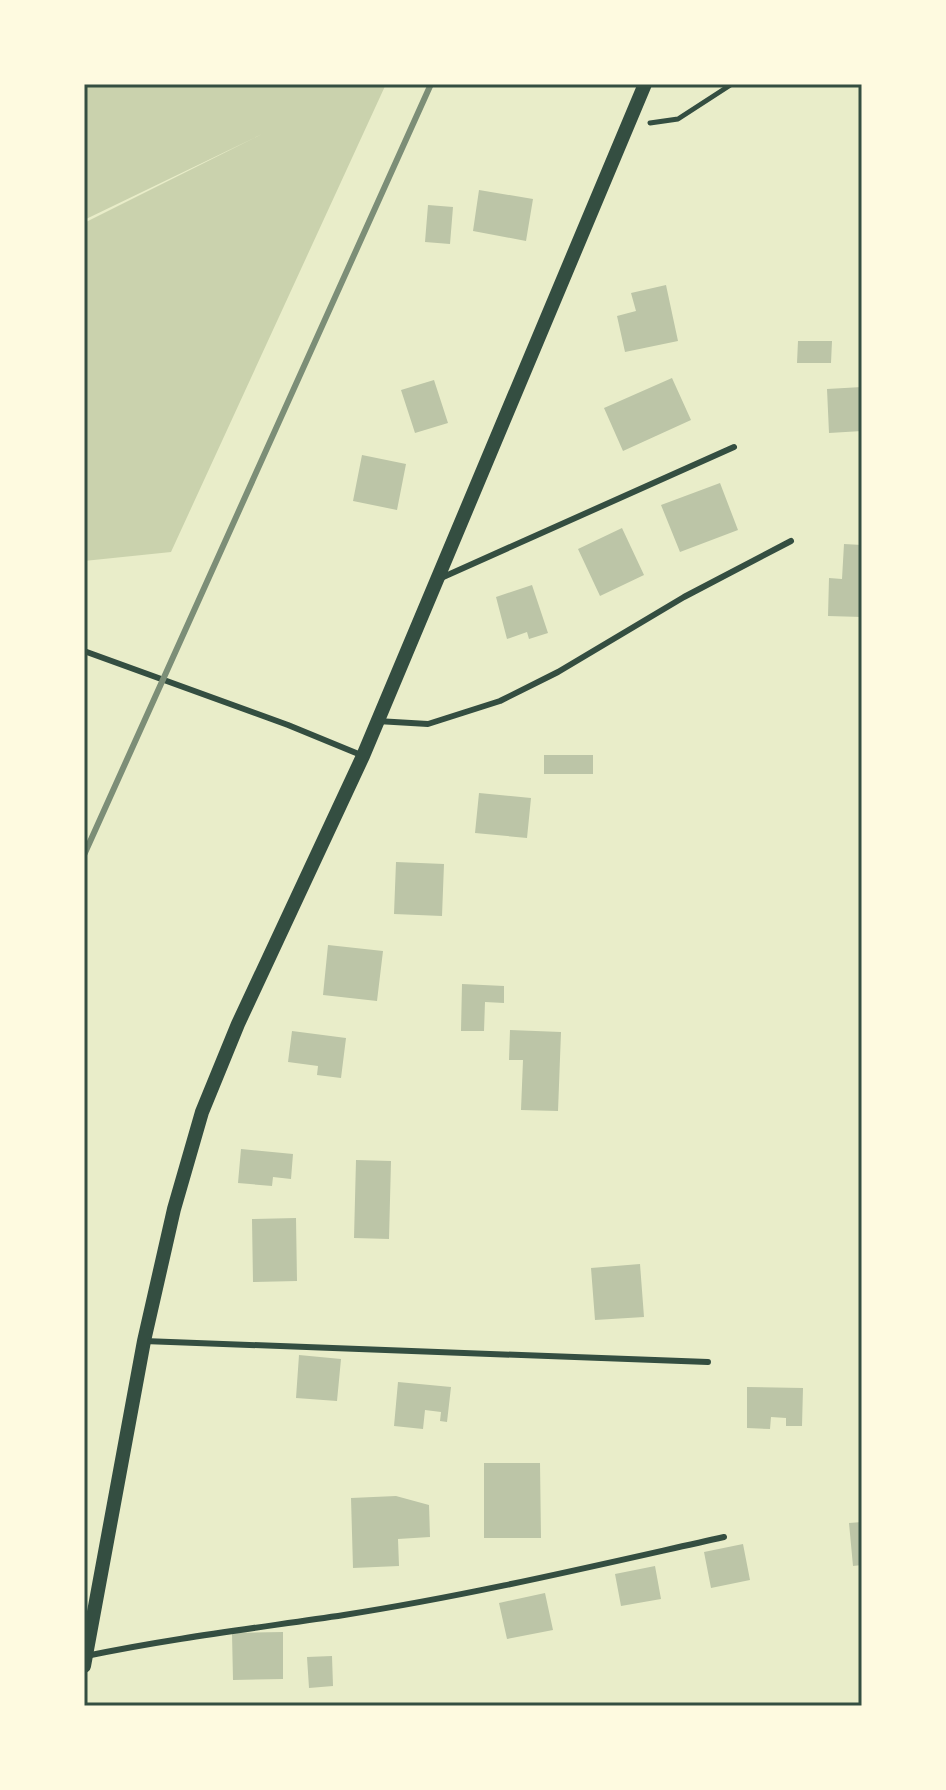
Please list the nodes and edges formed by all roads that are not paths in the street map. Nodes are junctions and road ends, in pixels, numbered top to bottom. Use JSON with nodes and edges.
{"nodes":[{"id":1,"x":645,"y":84,"type":"edge"},
{"id":2,"x":734,"y":447,"type":"dead end"},
{"id":3,"x":791,"y":541,"type":"dead end"},
{"id":4,"x":433,"y":582,"type":"junction"},
{"id":5,"x":84,"y":651,"type":"edge"},
{"id":6,"x":377,"y":721,"type":"junction"},
{"id":7,"x":363,"y":756,"type":"junction"},
{"id":8,"x":144,"y":1341,"type":"junction"},
{"id":9,"x":708,"y":1362,"type":"dead end"},
{"id":10,"x":724,"y":1537,"type":"dead end"},
{"id":11,"x":85,"y":1661,"type":"edge"}],
"edges":[{"from":1,"to":4,"type":"street"},
{"from":2,"to":4,"type":"lane"},
{"from":3,"to":6,"type":"lane"},
{"from":4,"to":6,"type":"street"},
{"from":5,"to":7,"type":"lane"},
{"from":6,"to":7,"type":"street"},
{"from":7,"to":8,"type":"street"},
{"from":8,"to":9,"type":"lane"},
{"from":8,"to":11,"type":"street"},
{"from":10,"to":11,"type":"lane"}]}
